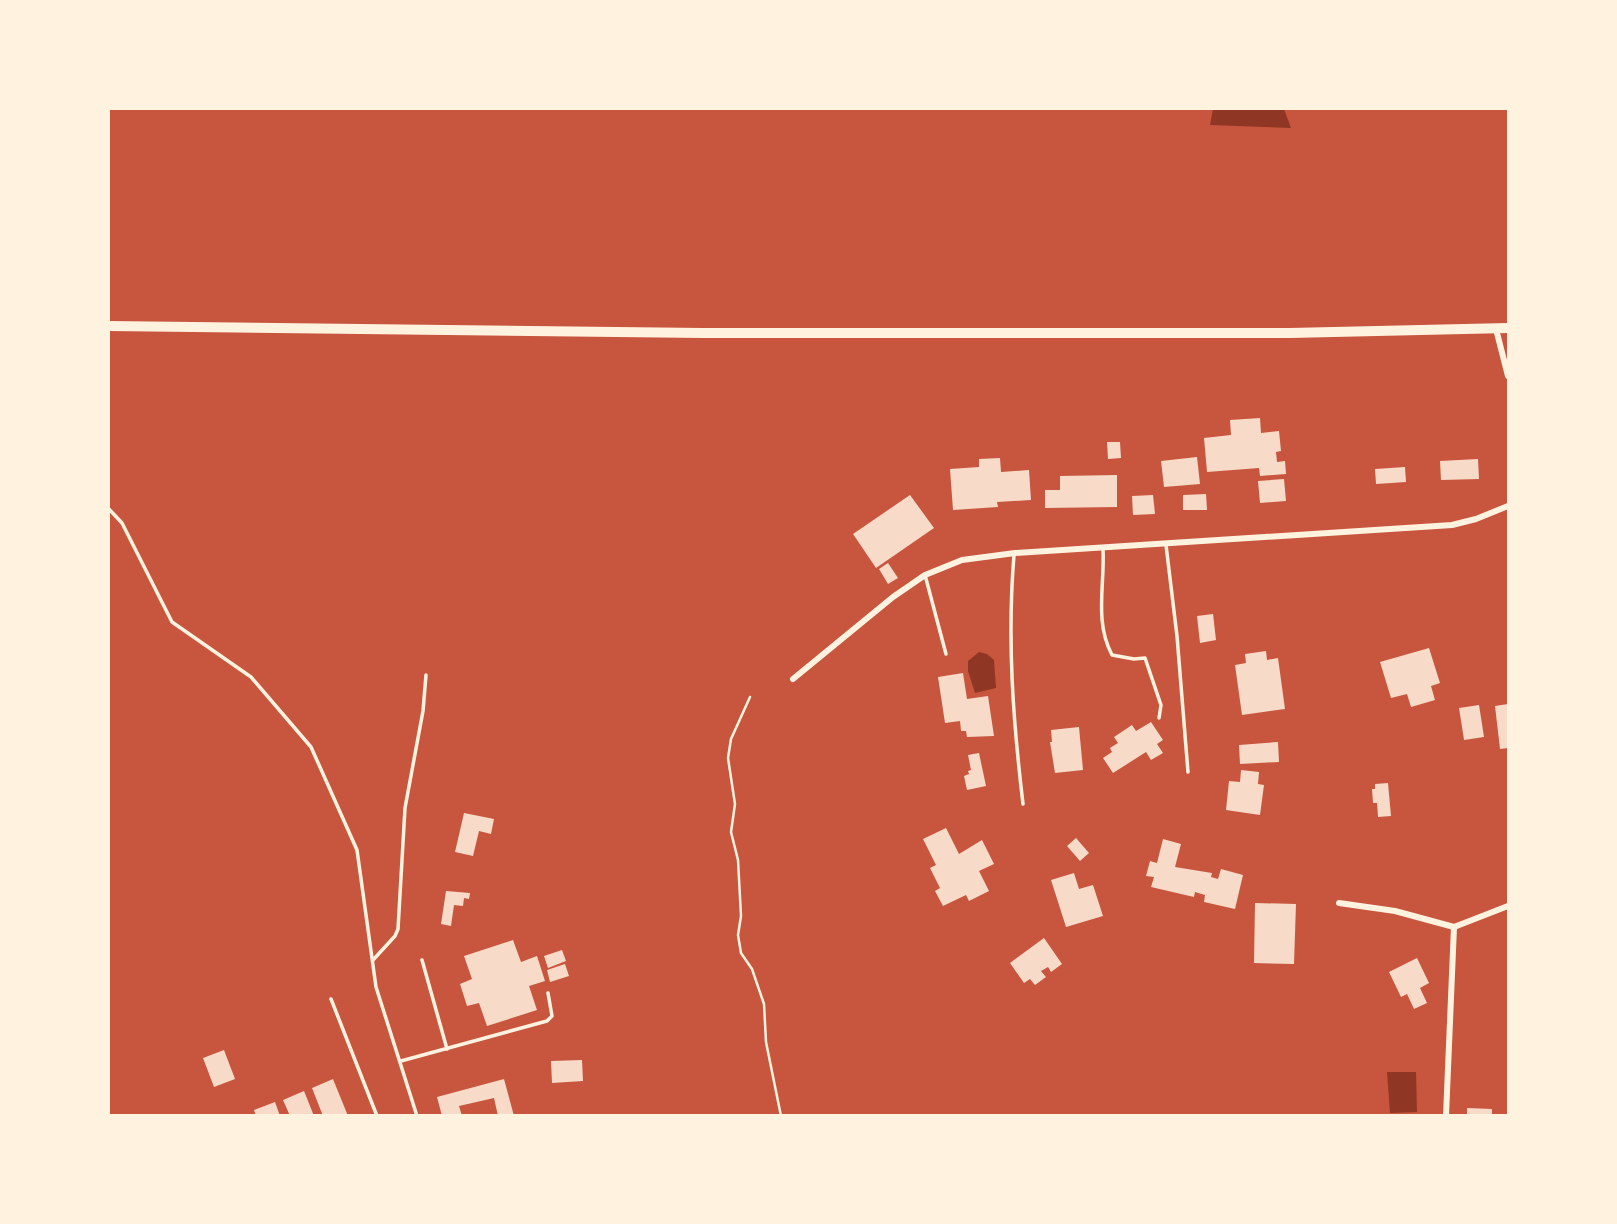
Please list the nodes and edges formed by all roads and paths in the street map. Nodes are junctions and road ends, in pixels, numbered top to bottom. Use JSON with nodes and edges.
{"nodes":[{"id":1,"x":108,"y":326,"type":"edge"},
{"id":2,"x":1508,"y":328,"type":"edge"},
{"id":3,"x":1496,"y":329,"type":"junction"},
{"id":4,"x":1508,"y":376,"type":"edge"},
{"id":5,"x":1508,"y":506,"type":"edge"},
{"id":6,"x":108,"y":508,"type":"edge"},
{"id":7,"x":1166,"y":543,"type":"junction"},
{"id":8,"x":1103,"y":547,"type":"junction"},
{"id":9,"x":1015,"y":552,"type":"junction"},
{"id":10,"x":925,"y":575,"type":"junction"},
{"id":11,"x":946,"y":654,"type":"dead end"},
{"id":12,"x":426,"y":675,"type":"dead end"},
{"id":13,"x":793,"y":679,"type":"dead end"},
{"id":14,"x":750,"y":697,"type":"dead end"},
{"id":15,"x":1158,"y":718,"type":"dead end"},
{"id":16,"x":1188,"y":772,"type":"dead end"},
{"id":17,"x":1023,"y":804,"type":"dead end"},
{"id":18,"x":1339,"y":903,"type":"dead end"},
{"id":19,"x":1508,"y":906,"type":"edge"},
{"id":20,"x":1454,"y":927,"type":"junction"},
{"id":21,"x":373,"y":960,"type":"junction"},
{"id":22,"x":422,"y":960,"type":"dead end"},
{"id":23,"x":548,"y":993,"type":"dead end"},
{"id":24,"x":331,"y":999,"type":"dead end"},
{"id":25,"x":447,"y":1049,"type":"junction"},
{"id":26,"x":401,"y":1061,"type":"junction"},
{"id":27,"x":377,"y":1115,"type":"edge"},
{"id":28,"x":417,"y":1115,"type":"edge"},
{"id":29,"x":781,"y":1115,"type":"edge"},
{"id":30,"x":1446,"y":1115,"type":"edge"}],
"edges":[{"from":1,"to":3,"type":"highway"},
{"from":2,"to":3,"type":"highway"},
{"from":3,"to":4,"type":"street"},
{"from":5,"to":7,"type":"street"},
{"from":6,"to":21,"type":"lane"},
{"from":7,"to":8,"type":"street"},
{"from":7,"to":16,"type":"lane"},
{"from":8,"to":9,"type":"street"},
{"from":8,"to":15,"type":"lane"},
{"from":9,"to":10,"type":"street"},
{"from":9,"to":17,"type":"lane"},
{"from":10,"to":11,"type":"lane"},
{"from":10,"to":13,"type":"street"},
{"from":12,"to":21,"type":"lane"},
{"from":14,"to":29,"type":"path"},
{"from":18,"to":20,"type":"street"},
{"from":19,"to":20,"type":"street"},
{"from":20,"to":30,"type":"street"},
{"from":21,"to":26,"type":"lane"},
{"from":22,"to":25,"type":"lane"},
{"from":23,"to":25,"type":"lane"},
{"from":24,"to":27,"type":"lane"},
{"from":25,"to":26,"type":"lane"},
{"from":26,"to":28,"type":"lane"}]}
